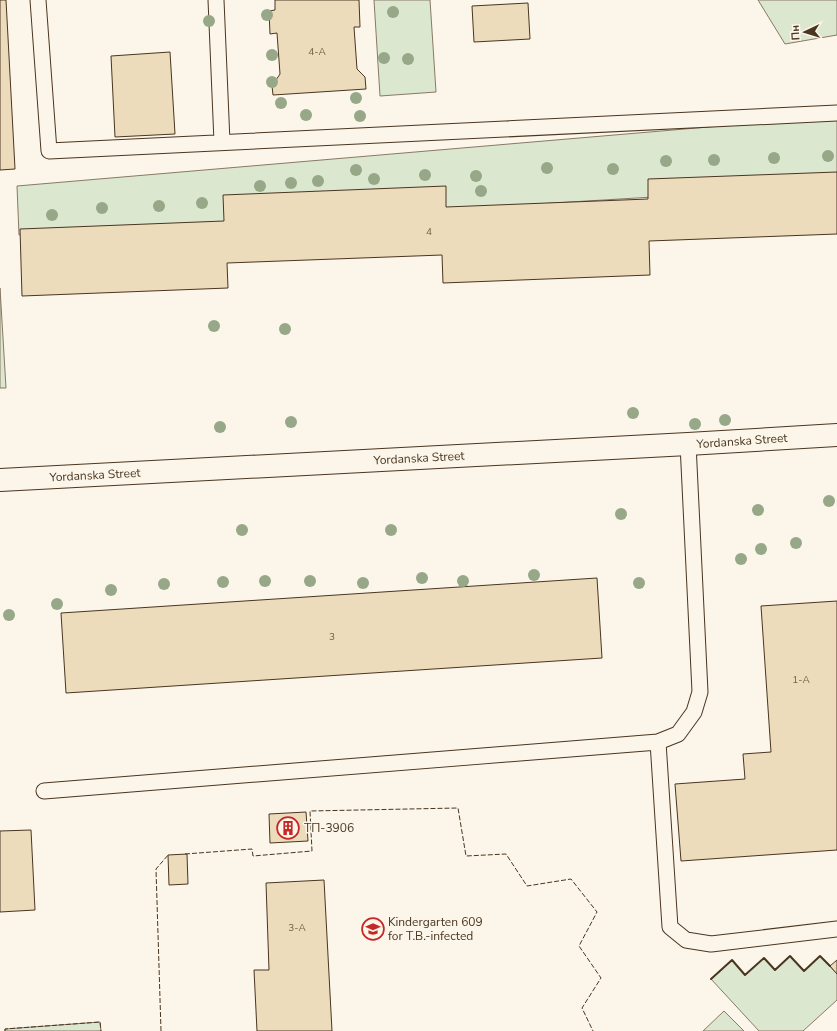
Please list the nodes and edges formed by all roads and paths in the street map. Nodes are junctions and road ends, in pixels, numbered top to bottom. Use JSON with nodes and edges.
{"nodes":[{"id":1,"x":38,"y":0,"type":"edge"},
{"id":2,"x":216,"y":0,"type":"edge"},
{"id":3,"x":837,"y":113,"type":"edge"},
{"id":4,"x":222,"y":142,"type":"junction"},
{"id":5,"x":837,"y":435,"type":"edge"},
{"id":6,"x":688,"y":444,"type":"junction"},
{"id":7,"x":0,"y":480,"type":"edge"},
{"id":8,"x":658,"y":742,"type":"junction"},
{"id":9,"x":44,"y":791,"type":"dead end"},
{"id":10,"x":837,"y":929,"type":"edge"}],
"edges":[{"from":1,"to":4,"type":"lane"},
{"from":2,"to":4,"type":"lane"},
{"from":3,"to":4,"type":"lane"},
{"from":5,"to":6,"type":"main road","name":"Yordanska Street"},
{"from":6,"to":7,"type":"main road","name":"Yordanska Street"},
{"from":6,"to":8,"type":"lane"},
{"from":8,"to":9,"type":"lane"},
{"from":8,"to":10,"type":"lane"}]}
